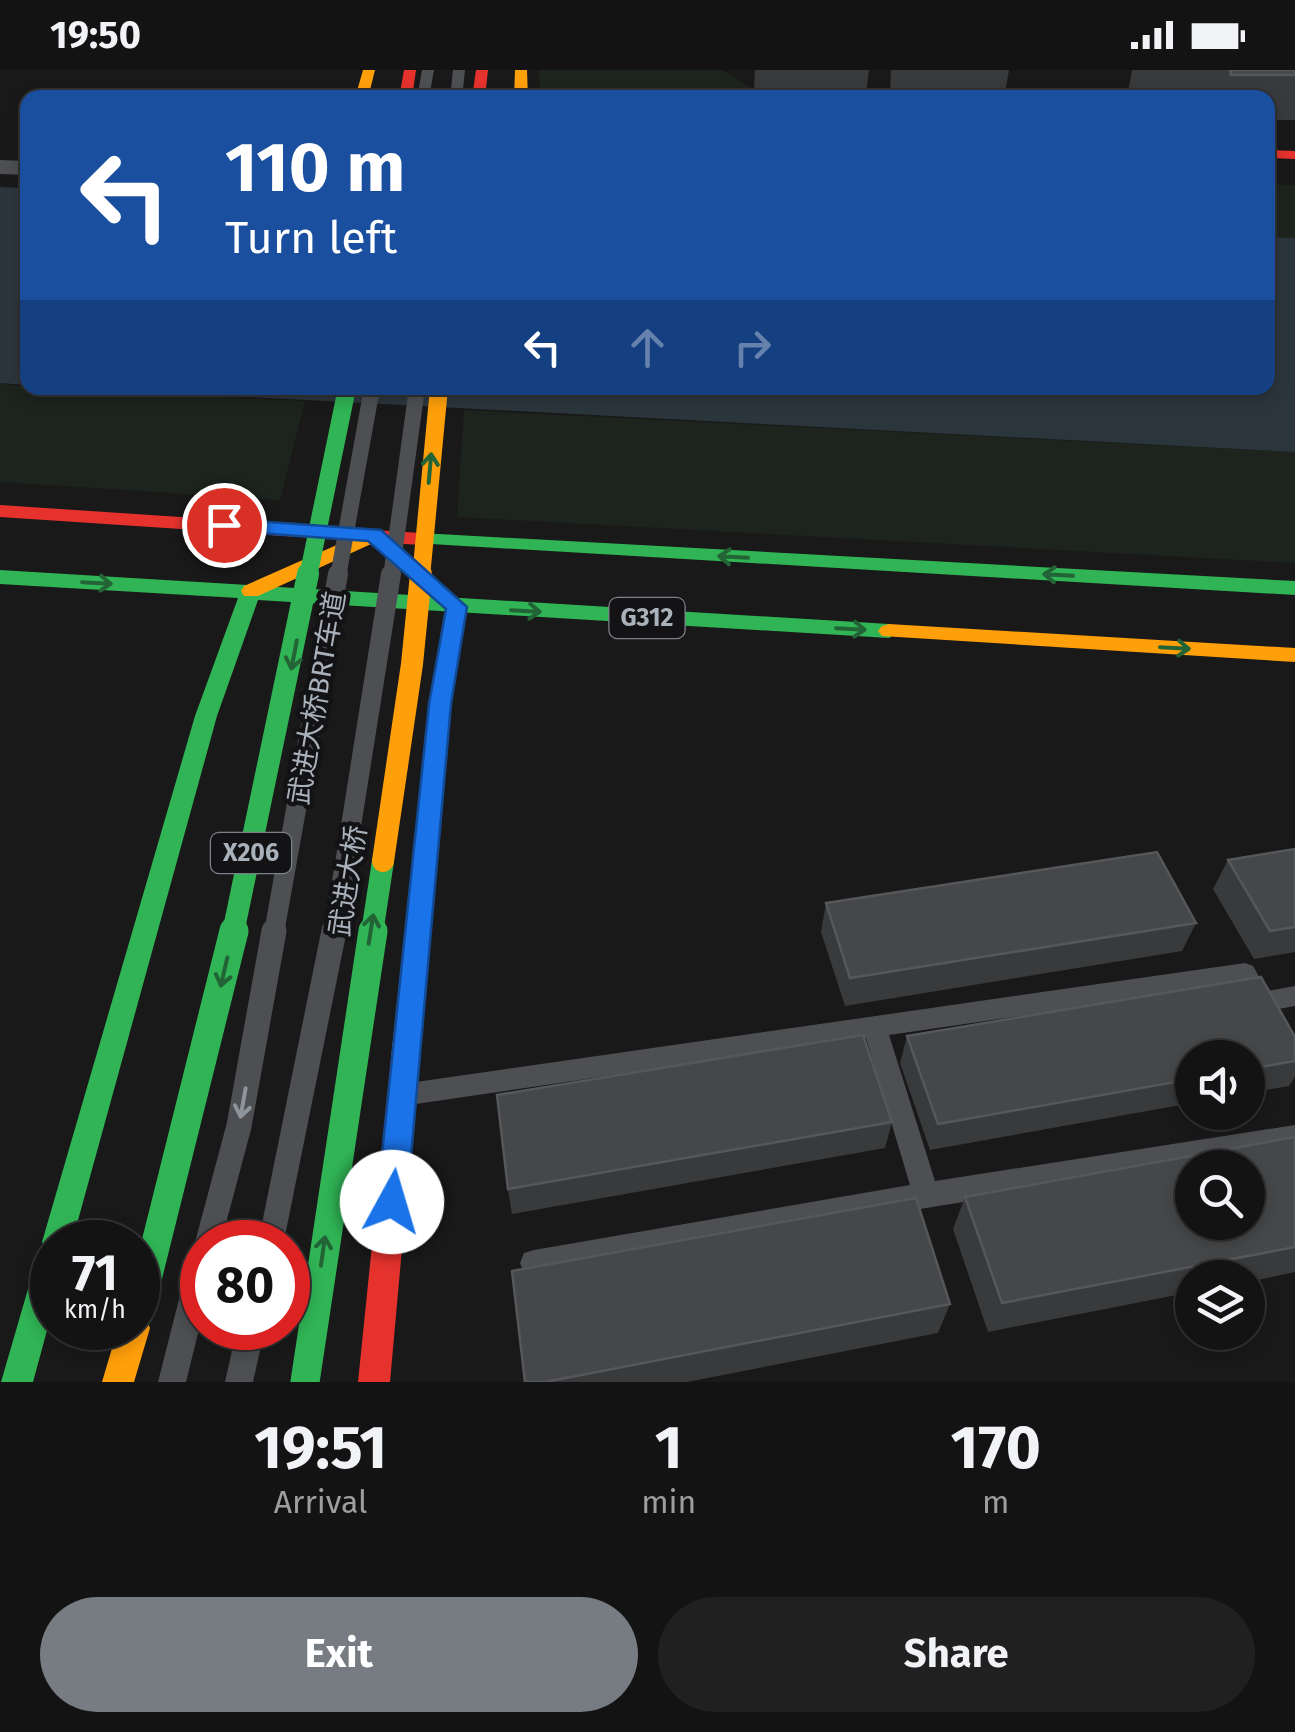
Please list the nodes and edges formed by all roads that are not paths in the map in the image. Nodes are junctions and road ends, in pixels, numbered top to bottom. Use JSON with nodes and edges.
{"nodes":[{"id":1,"x":346,"y":395,"type":"edge"},
{"id":2,"x":371,"y":395,"type":"edge"},
{"id":3,"x":416,"y":395,"type":"edge"},
{"id":4,"x":438,"y":395,"type":"edge"},
{"id":5,"x":0,"y":511,"type":"edge"},
{"id":6,"x":374,"y":534,"type":"junction"},
{"id":7,"x":0,"y":577,"type":"edge"},
{"id":8,"x":1295,"y":588,"type":"edge"},
{"id":9,"x":248,"y":592,"type":"junction"},
{"id":10,"x":457,"y":607,"type":"junction"},
{"id":11,"x":1295,"y":655,"type":"edge"},
{"id":12,"x":1295,"y":996,"type":"edge"},
{"id":13,"x":874,"y":1026,"type":"junction"},
{"id":14,"x":402,"y":1095,"type":"junction"},
{"id":15,"x":1295,"y":1137,"type":"edge"},
{"id":16,"x":926,"y":1195,"type":"junction"},
{"id":17,"x":63,"y":1220,"type":"edge"},
{"id":18,"x":214,"y":1220,"type":"edge"},
{"id":19,"x":276,"y":1220,"type":"edge"},
{"id":20,"x":160,"y":1238,"type":"edge"},
{"id":21,"x":534,"y":1262,"type":"edge"},
{"id":22,"x":30,"y":1336,"type":"edge"},
{"id":23,"x":127,"y":1350,"type":"edge"},
{"id":24,"x":180,"y":1350,"type":"edge"},
{"id":25,"x":247,"y":1350,"type":"edge"},
{"id":26,"x":17,"y":1382,"type":"edge"},
{"id":27,"x":118,"y":1382,"type":"edge"},
{"id":28,"x":172,"y":1382,"type":"edge"},
{"id":29,"x":239,"y":1382,"type":"edge"},
{"id":30,"x":305,"y":1382,"type":"edge"},
{"id":31,"x":374,"y":1382,"type":"edge"}],
"edges":[{"from":1,"to":20,"type":"main road","number":"X206","one_way":true,"bridge":true},
{"from":2,"to":18,"type":"lane","name":"武进大桥BRT车道","one_way":true,"bridge":true},
{"from":3,"to":19,"type":"lane","name":"武进大桥BRT车道","bridge":true},
{"from":30,"to":4,"type":"main road","name":"武进大桥","one_way":true,"bridge":true},
{"from":5,"to":6,"type":"main road"},
{"from":8,"to":6,"type":"main road","one_way":true},
{"from":6,"to":9,"type":"main road"},
{"from":6,"to":10,"type":"main road"},
{"from":7,"to":9,"type":"main road","number":"G312","one_way":true},
{"from":9,"to":10,"type":"main road","number":"G312"},
{"from":9,"to":17,"type":"main road"},
{"from":10,"to":11,"type":"main road","number":"G312","one_way":true},
{"from":10,"to":14,"type":"main road"},
{"from":12,"to":13,"type":"lane"},
{"from":13,"to":14,"type":"lane"},
{"from":13,"to":16,"type":"lane"},
{"from":14,"to":31,"type":"main road"},
{"from":15,"to":16,"type":"lane"},
{"from":16,"to":21,"type":"lane"},
{"from":22,"to":26,"type":"main road"},
{"from":23,"to":27,"type":"main road"},
{"from":24,"to":28,"type":"lane"},
{"from":25,"to":29,"type":"lane"}]}
